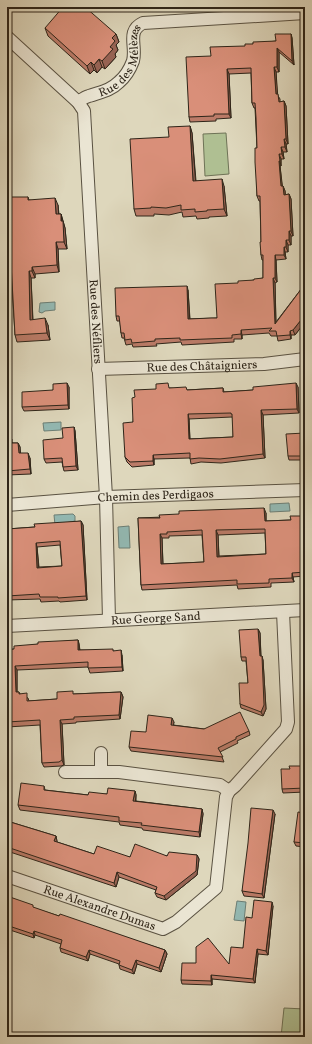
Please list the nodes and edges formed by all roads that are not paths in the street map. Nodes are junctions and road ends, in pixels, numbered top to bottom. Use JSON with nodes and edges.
{"nodes":[{"id":1,"x":305,"y":13,"type":"edge"},
{"id":2,"x":7,"y":36,"type":"edge"},
{"id":3,"x":78,"y":102,"type":"junction"},
{"id":4,"x":305,"y":359,"type":"edge"},
{"id":5,"x":98,"y":369,"type":"junction"},
{"id":6,"x":305,"y":490,"type":"edge"},
{"id":7,"x":106,"y":497,"type":"junction"},
{"id":8,"x":7,"y":505,"type":"edge"},
{"id":9,"x":305,"y":610,"type":"edge"},
{"id":10,"x":283,"y":612,"type":"junction"},
{"id":11,"x":109,"y":620,"type":"junction"},
{"id":12,"x":7,"y":626,"type":"edge"},
{"id":13,"x":101,"y":753,"type":"dead end"},
{"id":14,"x":65,"y":772,"type":"dead end"},
{"id":15,"x":101,"y":772,"type":"junction"},
{"id":16,"x":229,"y":791,"type":"junction"},
{"id":17,"x":7,"y":876,"type":"edge"}],
"edges":[{"from":1,"to":3,"type":"street","name":"Rue des Mélèzes"},
{"from":2,"to":3,"type":"street"},
{"from":3,"to":5,"type":"street","name":"Rue des Néfliers"},
{"from":4,"to":5,"type":"street","name":"Rue des Châtaigniers"},
{"from":5,"to":7,"type":"street","name":"Rue des Néfliers"},
{"from":6,"to":7,"type":"street","name":"Chemin des Perdigaos"},
{"from":7,"to":8,"type":"street","name":"Chemin des Perdigaos"},
{"from":7,"to":11,"type":"street","name":"Rue des Néfliers"},
{"from":9,"to":10,"type":"street","name":"Rue George Sand"},
{"from":10,"to":11,"type":"street","name":"Rue George Sand"},
{"from":10,"to":16,"type":"street"},
{"from":11,"to":12,"type":"street","name":"Rue George Sand"},
{"from":13,"to":15,"type":"street"},
{"from":14,"to":15,"type":"street"},
{"from":15,"to":16,"type":"street"},
{"from":16,"to":17,"type":"street","name":"Rue Alexandre Dumas"}]}
